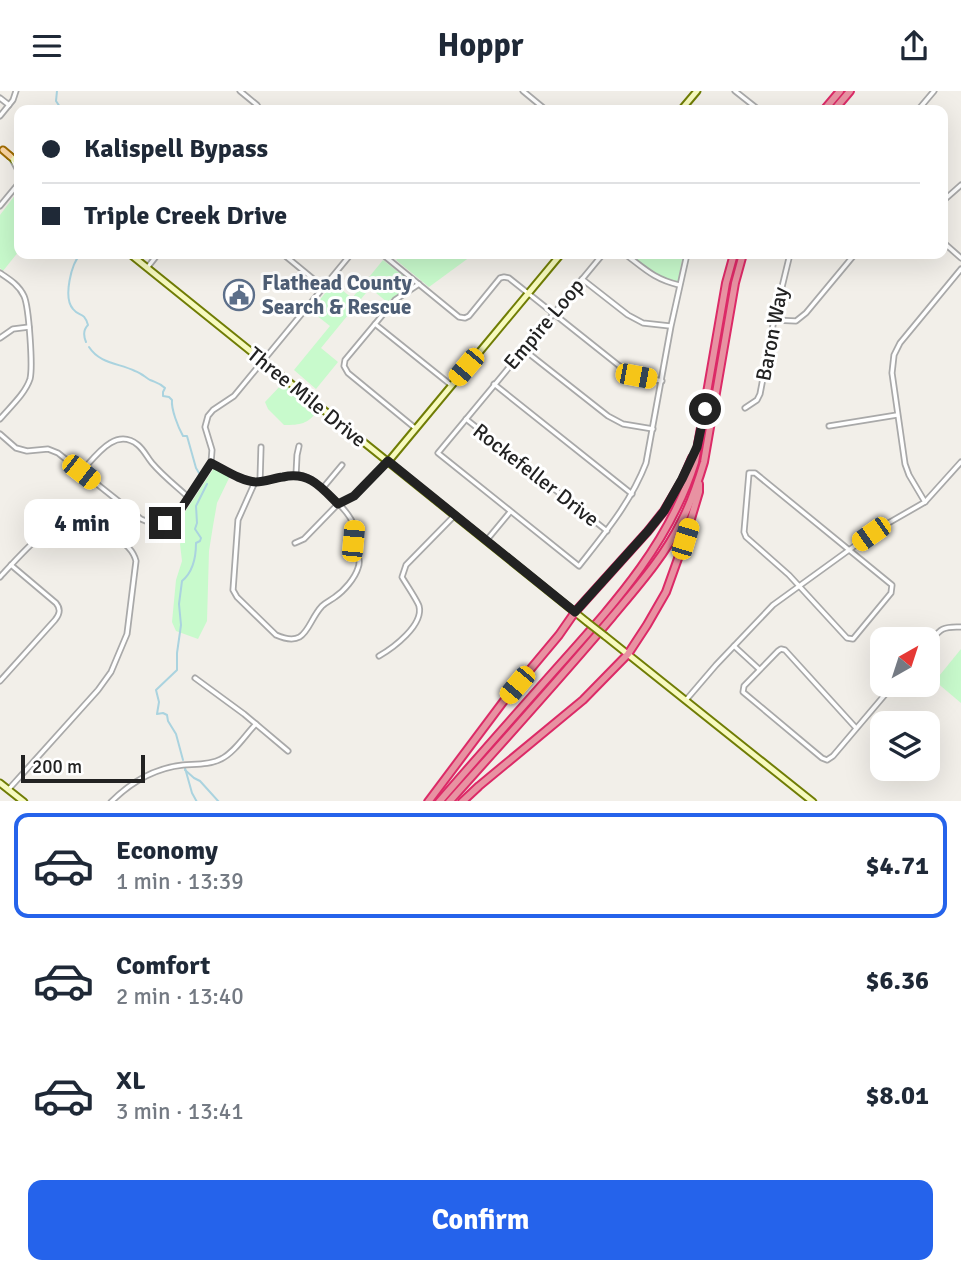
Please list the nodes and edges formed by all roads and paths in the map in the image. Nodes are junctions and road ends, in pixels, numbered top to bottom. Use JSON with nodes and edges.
{"nodes":[{"id":1,"x":16,"y":91,"type":"edge"},
{"id":2,"x":240,"y":91,"type":"edge"},
{"id":3,"x":523,"y":91,"type":"edge"},
{"id":4,"x":697,"y":91,"type":"edge"},
{"id":5,"x":735,"y":91,"type":"edge"},
{"id":6,"x":840,"y":91,"type":"edge"},
{"id":7,"x":850,"y":91,"type":"edge"},
{"id":8,"x":934,"y":91,"type":"edge"},
{"id":9,"x":0,"y":98,"type":"edge"},
{"id":10,"x":9,"y":105,"type":"junction"},
{"id":11,"x":257,"y":105,"type":"edge"},
{"id":12,"x":540,"y":105,"type":"edge"},
{"id":13,"x":685,"y":105,"type":"edge"},
{"id":14,"x":753,"y":105,"type":"edge"},
{"id":15,"x":828,"y":105,"type":"edge"},
{"id":16,"x":838,"y":105,"type":"edge"},
{"id":17,"x":922,"y":105,"type":"edge"},
{"id":18,"x":0,"y":116,"type":"edge"},
{"id":19,"x":1,"y":148,"type":"edge"},
{"id":20,"x":10,"y":156,"type":"junction"},
{"id":21,"x":14,"y":160,"type":"edge"},
{"id":22,"x":14,"y":163,"type":"edge"},
{"id":23,"x":14,"y":189,"type":"edge"},
{"id":24,"x":0,"y":206,"type":"edge"},
{"id":25,"x":136,"y":259,"type":"edge"},
{"id":26,"x":154,"y":259,"type":"edge"},
{"id":27,"x":289,"y":259,"type":"edge"},
{"id":28,"x":347,"y":259,"type":"edge"},
{"id":29,"x":388,"y":259,"type":"edge"},
{"id":30,"x":557,"y":259,"type":"edge"},
{"id":31,"x":599,"y":259,"type":"edge"},
{"id":32,"x":631,"y":259,"type":"edge"},
{"id":33,"x":686,"y":259,"type":"edge"},
{"id":34,"x":733,"y":259,"type":"edge"},
{"id":35,"x":742,"y":259,"type":"edge"},
{"id":36,"x":789,"y":259,"type":"edge"},
{"id":37,"x":851,"y":259,"type":"edge"},
{"id":38,"x":147,"y":268,"type":"junction"},
{"id":39,"x":961,"y":269,"type":"edge"},
{"id":40,"x":0,"y":273,"type":"edge"},
{"id":41,"x":582,"y":279,"type":"junction"},
{"id":42,"x":419,"y":284,"type":"junction"},
{"id":43,"x":680,"y":285,"type":"junction"},
{"id":44,"x":323,"y":287,"type":"junction"},
{"id":45,"x":528,"y":293,"type":"junction"},
{"id":46,"x":552,"y":313,"type":"junction"},
{"id":47,"x":774,"y":320,"type":"junction"},
{"id":48,"x":375,"y":324,"type":"junction"},
{"id":49,"x":671,"y":326,"type":"junction"},
{"id":50,"x":29,"y":327,"type":"junction"},
{"id":51,"x":0,"y":338,"type":"edge"},
{"id":52,"x":523,"y":348,"type":"junction"},
{"id":53,"x":263,"y":361,"type":"junction"},
{"id":54,"x":662,"y":381,"type":"junction"},
{"id":55,"x":495,"y":384,"type":"junction"},
{"id":56,"x":451,"y":386,"type":"junction"},
{"id":57,"x":745,"y":408,"type":"dead end"},
{"id":58,"x":897,"y":415,"type":"junction"},
{"id":59,"x":0,"y":419,"type":"edge"},
{"id":60,"x":466,"y":419,"type":"junction"},
{"id":61,"x":829,"y":426,"type":"dead end"},
{"id":62,"x":415,"y":428,"type":"junction"},
{"id":63,"x":653,"y":429,"type":"junction"},
{"id":64,"x":0,"y":435,"type":"edge"},
{"id":65,"x":299,"y":446,"type":"dead end"},
{"id":66,"x":261,"y":447,"type":"dead end"},
{"id":67,"x":697,"y":447,"type":"junction"},
{"id":68,"x":388,"y":461,"type":"junction"},
{"id":69,"x":961,"y":462,"type":"edge"},
{"id":70,"x":211,"y":463,"type":"junction"},
{"id":71,"x":342,"y":465,"type":"dead end"},
{"id":72,"x":81,"y":472,"type":"junction"},
{"id":73,"x":296,"y":475,"type":"junction"},
{"id":74,"x":700,"y":475,"type":"junction"},
{"id":75,"x":257,"y":482,"type":"junction"},
{"id":76,"x":322,"y":489,"type":"junction"},
{"id":77,"x":632,"y":494,"type":"junction"},
{"id":78,"x":188,"y":497,"type":"junction"},
{"id":79,"x":925,"y":502,"type":"junction"},
{"id":80,"x":338,"y":504,"type":"junction"},
{"id":81,"x":510,"y":512,"type":"junction"},
{"id":82,"x":455,"y":515,"type":"junction"},
{"id":83,"x":607,"y":531,"type":"junction"},
{"id":84,"x":486,"y":541,"type":"junction"},
{"id":85,"x":295,"y":543,"type":"dead end"},
{"id":86,"x":849,"y":550,"type":"junction"},
{"id":87,"x":12,"y":565,"type":"junction"},
{"id":88,"x":0,"y":577,"type":"edge"},
{"id":89,"x":799,"y":586,"type":"junction"},
{"id":90,"x":575,"y":612,"type":"junction"},
{"id":91,"x":961,"y":627,"type":"edge"},
{"id":92,"x":940,"y":629,"type":"edge"},
{"id":93,"x":734,"y":646,"type":"junction"},
{"id":94,"x":628,"y":654,"type":"junction"},
{"id":95,"x":379,"y":656,"type":"dead end"},
{"id":96,"x":759,"y":669,"type":"junction"},
{"id":97,"x":195,"y":678,"type":"dead end"},
{"id":98,"x":0,"y":681,"type":"edge"},
{"id":99,"x":883,"y":697,"type":"edge"},
{"id":100,"x":685,"y":700,"type":"junction"},
{"id":101,"x":256,"y":724,"type":"junction"},
{"id":102,"x":856,"y":729,"type":"junction"},
{"id":103,"x":289,"y":751,"type":"dead end"},
{"id":104,"x":0,"y":783,"type":"edge"},
{"id":105,"x":8,"y":789,"type":"junction"},
{"id":106,"x":24,"y":801,"type":"edge"},
{"id":107,"x":111,"y":801,"type":"edge"},
{"id":108,"x":428,"y":801,"type":"edge"},
{"id":109,"x":439,"y":801,"type":"edge"},
{"id":110,"x":449,"y":801,"type":"edge"},
{"id":111,"x":462,"y":801,"type":"edge"},
{"id":112,"x":813,"y":801,"type":"edge"}],
"edges":[{"from":1,"to":10,"type":"street"},
{"from":2,"to":11,"type":"street"},
{"from":3,"to":12,"type":"street"},
{"from":4,"to":13,"type":"main road"},
{"from":5,"to":14,"type":"street"},
{"from":6,"to":15,"type":"highway"},
{"from":7,"to":16,"type":"highway"},
{"from":8,"to":17,"type":"street"},
{"from":9,"to":10,"type":"street"},
{"from":10,"to":18,"type":"street"},
{"from":19,"to":20,"type":"main road"},
{"from":20,"to":21,"type":"main road"},
{"from":20,"to":22,"type":"street"},
{"from":23,"to":24,"type":"street"},
{"from":25,"to":38,"type":"main road","name":"Three Mile Drive"},
{"from":26,"to":38,"type":"street"},
{"from":27,"to":44,"type":"street"},
{"from":28,"to":44,"type":"street"},
{"from":29,"to":42,"type":"street"},
{"from":30,"to":45,"type":"main road"},
{"from":31,"to":41,"type":"street","name":"Empire Loop"},
{"from":32,"to":43,"type":"street"},
{"from":33,"to":43,"type":"street","name":"Empire Loop"},
{"from":34,"to":67,"type":"highway"},
{"from":35,"to":74,"type":"highway"},
{"from":36,"to":47,"type":"street","name":"Baron Way"},
{"from":37,"to":47,"type":"street"},
{"from":38,"to":53,"type":"main road","name":"Three Mile Drive"},
{"from":39,"to":58,"type":"street"},
{"from":40,"to":50,"type":"street"},
{"from":41,"to":46,"type":"street","name":"Empire Loop"},
{"from":41,"to":49,"type":"street"},
{"from":42,"to":45,"type":"street"},
{"from":42,"to":48,"type":"street"},
{"from":43,"to":49,"type":"street","name":"Empire Loop"},
{"from":44,"to":53,"type":"street"},
{"from":45,"to":46,"type":"street"},
{"from":45,"to":56,"type":"main road"},
{"from":46,"to":52,"type":"street","name":"Empire Loop"},
{"from":46,"to":54,"type":"street"},
{"from":47,"to":57,"type":"street","name":"Baron Way"},
{"from":48,"to":56,"type":"street"},
{"from":48,"to":62,"type":"street"},
{"from":49,"to":54,"type":"street","name":"Empire Loop"},
{"from":50,"to":51,"type":"street"},
{"from":50,"to":59,"type":"street"},
{"from":52,"to":55,"type":"street","name":"Empire Loop"},
{"from":52,"to":63,"type":"street"},
{"from":53,"to":68,"type":"main road","name":"Three Mile Drive"},
{"from":53,"to":70,"type":"street"},
{"from":54,"to":63,"type":"street","name":"Empire Loop"},
{"from":55,"to":60,"type":"street","name":"Empire Loop"},
{"from":55,"to":77,"type":"street"},
{"from":56,"to":62,"type":"main road"},
{"from":58,"to":61,"type":"street"},
{"from":58,"to":79,"type":"street"},
{"from":60,"to":81,"type":"street","name":"Empire Loop"},
{"from":60,"to":83,"type":"street","name":"Rockefeller Drive"},
{"from":62,"to":68,"type":"main road"},
{"from":63,"to":77,"type":"street","name":"Empire Loop"},
{"from":64,"to":72,"type":"street"},
{"from":65,"to":73,"type":"street"},
{"from":66,"to":75,"type":"street"},
{"from":67,"to":90,"type":"highway"},
{"from":67,"to":109,"type":"highway"},
{"from":68,"to":80,"type":"street"},
{"from":68,"to":82,"type":"main road","name":"Three Mile Drive"},
{"from":69,"to":79,"type":"street"},
{"from":70,"to":75,"type":"street"},
{"from":70,"to":78,"type":"street"},
{"from":71,"to":76,"type":"street"},
{"from":72,"to":78,"type":"street"},
{"from":72,"to":78,"type":"street"},
{"from":73,"to":75,"type":"street"},
{"from":73,"to":76,"type":"street"},
{"from":74,"to":94,"type":"highway"},
{"from":74,"to":110,"type":"highway"},
{"from":75,"to":80,"type":"street"},
{"from":76,"to":80,"type":"street"},
{"from":77,"to":83,"type":"street","name":"Empire Loop"},
{"from":79,"to":86,"type":"street"},
{"from":80,"to":85,"type":"street"},
{"from":81,"to":83,"type":"street","name":"Empire Loop"},
{"from":81,"to":84,"type":"street"},
{"from":82,"to":84,"type":"main road","name":"Three Mile Drive"},
{"from":82,"to":95,"type":"street"},
{"from":84,"to":90,"type":"main road","name":"Three Mile Drive"},
{"from":86,"to":89,"type":"street"},
{"from":86,"to":89,"type":"street"},
{"from":86,"to":89,"type":"street"},
{"from":87,"to":88,"type":"street"},
{"from":87,"to":98,"type":"street"},
{"from":87,"to":105,"type":"street"},
{"from":89,"to":93,"type":"street"},
{"from":90,"to":94,"type":"main road","name":"Three Mile Drive","bridge":true},
{"from":90,"to":108,"type":"highway"},
{"from":91,"to":92,"type":"street"},
{"from":93,"to":96,"type":"street"},
{"from":93,"to":100,"type":"street"},
{"from":94,"to":100,"type":"main road","name":"Three Mile Drive"},
{"from":94,"to":111,"type":"highway"},
{"from":96,"to":102,"type":"street"},
{"from":96,"to":102,"type":"street"},
{"from":97,"to":101,"type":"street"},
{"from":99,"to":102,"type":"street"},
{"from":100,"to":112,"type":"main road","name":"Three Mile Drive"},
{"from":101,"to":103,"type":"street"},
{"from":101,"to":107,"type":"street"},
{"from":104,"to":105,"type":"main road"},
{"from":105,"to":106,"type":"main road"}]}
